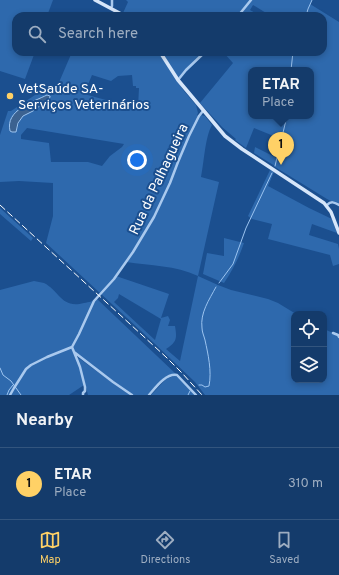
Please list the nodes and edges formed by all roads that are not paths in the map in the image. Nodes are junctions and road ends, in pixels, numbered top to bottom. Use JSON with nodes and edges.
{"nodes":[{"id":1,"x":95,"y":0,"type":"edge"},
{"id":2,"x":112,"y":0,"type":"edge"},
{"id":3,"x":251,"y":0,"type":"edge"},
{"id":4,"x":111,"y":8,"type":"junction"},
{"id":5,"x":118,"y":12,"type":"edge"},
{"id":6,"x":241,"y":12,"type":"edge"},
{"id":7,"x":163,"y":56,"type":"edge"},
{"id":8,"x":201,"y":56,"type":"edge"},
{"id":9,"x":178,"y":80,"type":"junction"},
{"id":10,"x":203,"y":111,"type":"junction"},
{"id":11,"x":327,"y":205,"type":"junction"},
{"id":12,"x":339,"y":205,"type":"edge"},
{"id":13,"x":339,"y":233,"type":"edge"},
{"id":14,"x":333,"y":333,"type":"dead end"},
{"id":15,"x":339,"y":337,"type":"edge"},
{"id":16,"x":72,"y":347,"type":"junction"},
{"id":17,"x":74,"y":352,"type":"junction"},
{"id":18,"x":10,"y":395,"type":"edge"},
{"id":19,"x":83,"y":395,"type":"edge"},
{"id":20,"x":132,"y":395,"type":"edge"},
{"id":21,"x":149,"y":395,"type":"edge"},
{"id":22,"x":196,"y":395,"type":"edge"}],
"edges":[{"from":1,"to":4,"type":"street"},
{"from":2,"to":4,"type":"street"},
{"from":3,"to":6,"type":"street"},
{"from":4,"to":5,"type":"street"},
{"from":7,"to":9,"type":"street"},
{"from":8,"to":9,"type":"street"},
{"from":9,"to":10,"type":"street"},
{"from":10,"to":11,"type":"street"},
{"from":10,"to":16,"type":"street","name":"Rua da Palhagueira"},
{"from":11,"to":12,"type":"street"},
{"from":11,"to":13,"type":"street"},
{"from":14,"to":15,"type":"street"},
{"from":16,"to":17,"type":"street"},
{"from":16,"to":18,"type":"street"},
{"from":17,"to":19,"type":"street"},
{"from":17,"to":20,"type":"street"},
{"from":21,"to":22,"type":"street"}]}
